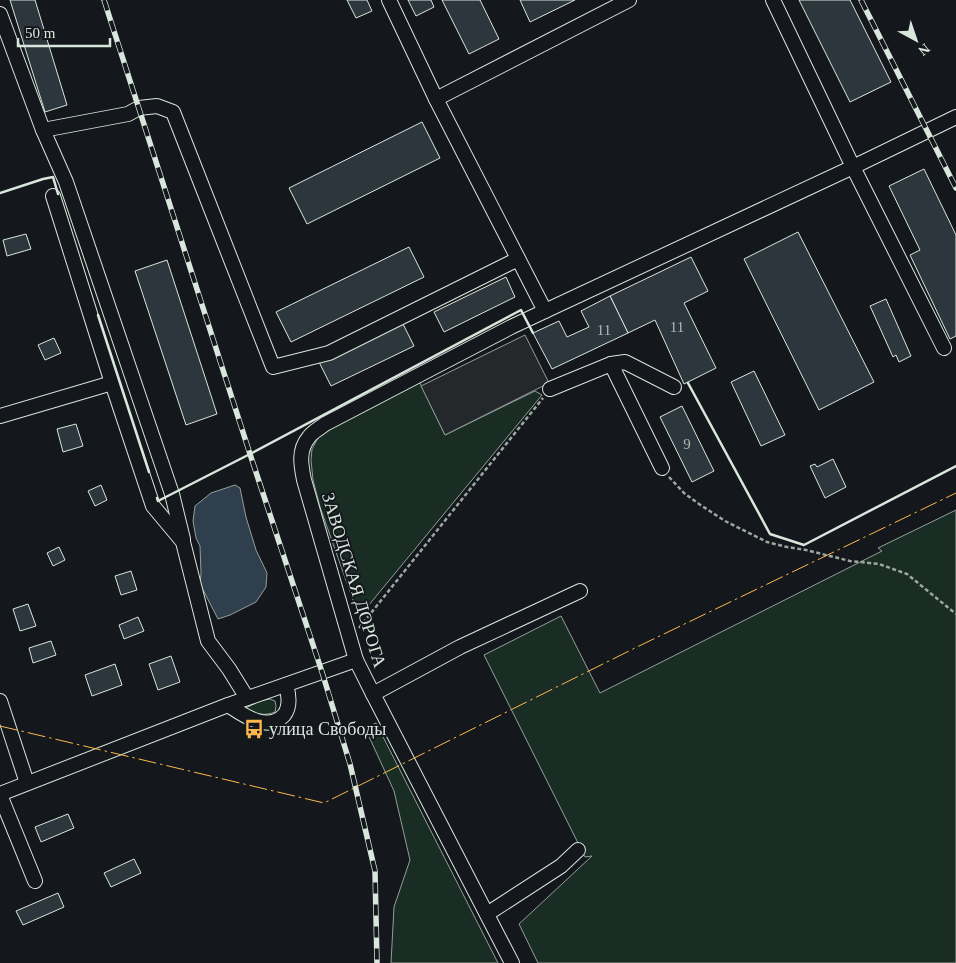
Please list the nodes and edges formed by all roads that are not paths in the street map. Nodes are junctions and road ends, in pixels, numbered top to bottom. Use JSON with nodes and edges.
{"nodes":[{"id":1,"x":389,"y":0,"type":"edge"},
{"id":2,"x":629,"y":0,"type":"edge"},
{"id":3,"x":773,"y":0,"type":"edge"},
{"id":4,"x":0,"y":14,"type":"edge"},
{"id":5,"x":436,"y":98,"type":"junction"},
{"id":6,"x":956,"y":117,"type":"edge"},
{"id":7,"x":42,"y":130,"type":"junction"},
{"id":8,"x":854,"y":167,"type":"junction"},
{"id":9,"x":53,"y":196,"type":"dead end"},
{"id":10,"x":518,"y":259,"type":"junction"},
{"id":11,"x":545,"y":311,"type":"junction"},
{"id":12,"x":944,"y":348,"type":"dead end"},
{"id":13,"x":611,"y":364,"type":"junction"},
{"id":14,"x":112,"y":383,"type":"junction"},
{"id":15,"x":674,"y":388,"type":"dead end"},
{"id":16,"x":550,"y":390,"type":"road end"},
{"id":17,"x":0,"y":416,"type":"edge"},
{"id":18,"x":662,"y":468,"type":"road end"},
{"id":19,"x":183,"y":542,"type":"junction"},
{"id":20,"x":580,"y":591,"type":"dead end"},
{"id":21,"x":356,"y":660,"type":"junction"},
{"id":22,"x":286,"y":685,"type":"junction"},
{"id":23,"x":373,"y":694,"type":"junction"},
{"id":24,"x":246,"y":698,"type":"junction"},
{"id":25,"x":0,"y":701,"type":"edge"},
{"id":26,"x":228,"y":705,"type":"junction"},
{"id":27,"x":27,"y":783,"type":"junction"},
{"id":28,"x":0,"y":795,"type":"edge"},
{"id":29,"x":578,"y":850,"type":"dead end"},
{"id":30,"x":35,"y":881,"type":"dead end"},
{"id":31,"x":487,"y":914,"type":"junction"},
{"id":32,"x":512,"y":963,"type":"edge"}],
"edges":[{"from":1,"to":5,"type":"street"},
{"from":2,"to":5,"type":"street"},
{"from":3,"to":8,"type":"street"},
{"from":4,"to":7,"type":"street"},
{"from":5,"to":10,"type":"street"},
{"from":6,"to":8,"type":"street","name":"ЗАВОДСКАЯ ДОРОГА"},
{"from":7,"to":10,"type":"street"},
{"from":7,"to":19,"type":"street"},
{"from":8,"to":11,"type":"street","name":"ЗАВОДСКАЯ ДОРОГА"},
{"from":8,"to":12,"type":"street"},
{"from":9,"to":14,"type":"street"},
{"from":10,"to":11,"type":"street"},
{"from":11,"to":21,"type":"street","name":"ЗАВОДСКАЯ ДОРОГА"},
{"from":13,"to":15,"type":"street"},
{"from":13,"to":16,"type":"street"},
{"from":13,"to":18,"type":"street"},
{"from":14,"to":17,"type":"street"},
{"from":14,"to":19,"type":"street"},
{"from":19,"to":24,"type":"street"},
{"from":20,"to":23,"type":"street"},
{"from":21,"to":22,"type":"street"},
{"from":21,"to":23,"type":"street","name":"ЗАВОДСКАЯ ДОРОГА"},
{"from":22,"to":24,"type":"street"},
{"from":22,"to":26,"type":"street"},
{"from":23,"to":31,"type":"street","name":"ЗАВОДСКАЯ ДОРОГА"},
{"from":24,"to":26,"type":"street"},
{"from":25,"to":27,"type":"street"},
{"from":26,"to":27,"type":"street"},
{"from":27,"to":28,"type":"street"},
{"from":28,"to":30,"type":"street"},
{"from":29,"to":31,"type":"street"},
{"from":31,"to":32,"type":"street","name":"ЗАВОДСКАЯ ДОРОГА"}]}
